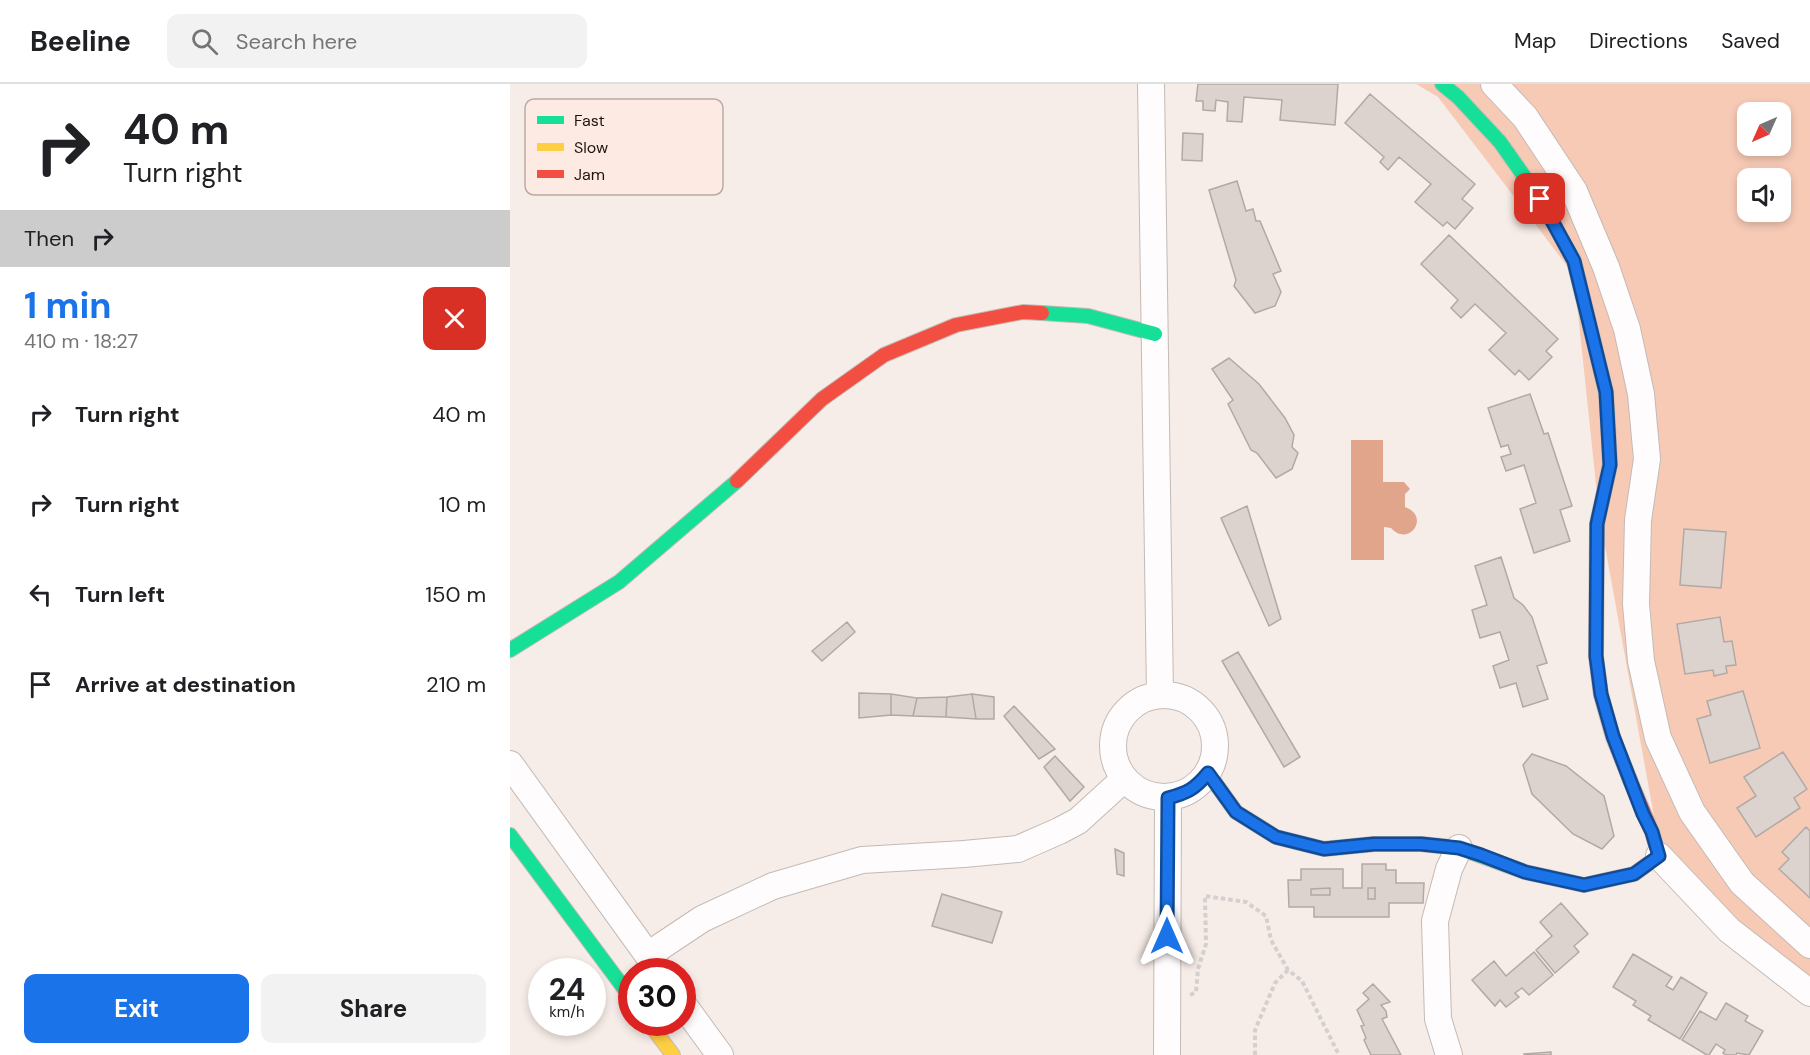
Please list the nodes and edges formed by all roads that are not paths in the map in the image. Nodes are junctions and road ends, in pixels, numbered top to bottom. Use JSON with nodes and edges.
{"nodes":[{"id":1,"x":1151,"y":84,"type":"edge"},
{"id":2,"x":1442,"y":84,"type":"edge"},
{"id":3,"x":1494,"y":84,"type":"edge"},
{"id":4,"x":1155,"y":334,"type":"junction"},
{"id":5,"x":510,"y":650,"type":"edge"},
{"id":6,"x":1160,"y":695,"type":"junction"},
{"id":7,"x":510,"y":764,"type":"edge"},
{"id":8,"x":1208,"y":773,"type":"junction"},
{"id":9,"x":1124,"y":779,"type":"junction"},
{"id":10,"x":1168,"y":798,"type":"junction"},
{"id":11,"x":510,"y":835,"type":"edge"},
{"id":12,"x":1459,"y":848,"type":"junction"},
{"id":13,"x":1659,"y":856,"type":"junction"},
{"id":14,"x":1810,"y":945,"type":"edge"},
{"id":15,"x":650,"y":958,"type":"edge"},
{"id":16,"x":659,"y":958,"type":"edge"},
{"id":17,"x":618,"y":980,"type":"edge"},
{"id":18,"x":1810,"y":993,"type":"edge"},
{"id":19,"x":696,"y":1022,"type":"edge"},
{"id":20,"x":659,"y":1036,"type":"edge"},
{"id":21,"x":673,"y":1055,"type":"edge"},
{"id":22,"x":720,"y":1055,"type":"edge"},
{"id":23,"x":1167,"y":1055,"type":"edge"},
{"id":24,"x":1449,"y":1055,"type":"edge"}],
"edges":[{"from":1,"to":4,"type":"street"},
{"from":2,"to":13,"type":"street"},
{"from":3,"to":14,"type":"street"},
{"from":4,"to":5,"type":"street"},
{"from":4,"to":6,"type":"street"},
{"from":6,"to":8,"type":"street"},
{"from":6,"to":9,"type":"street"},
{"from":7,"to":15,"type":"street"},
{"from":8,"to":10,"type":"street"},
{"from":8,"to":12,"type":"street"},
{"from":9,"to":10,"type":"street"},
{"from":9,"to":16,"type":"street"},
{"from":10,"to":23,"type":"street"},
{"from":11,"to":17,"type":"street"},
{"from":12,"to":13,"type":"street"},
{"from":12,"to":24,"type":"street"},
{"from":13,"to":18,"type":"street"},
{"from":19,"to":22,"type":"street"},
{"from":20,"to":21,"type":"street"}]}
